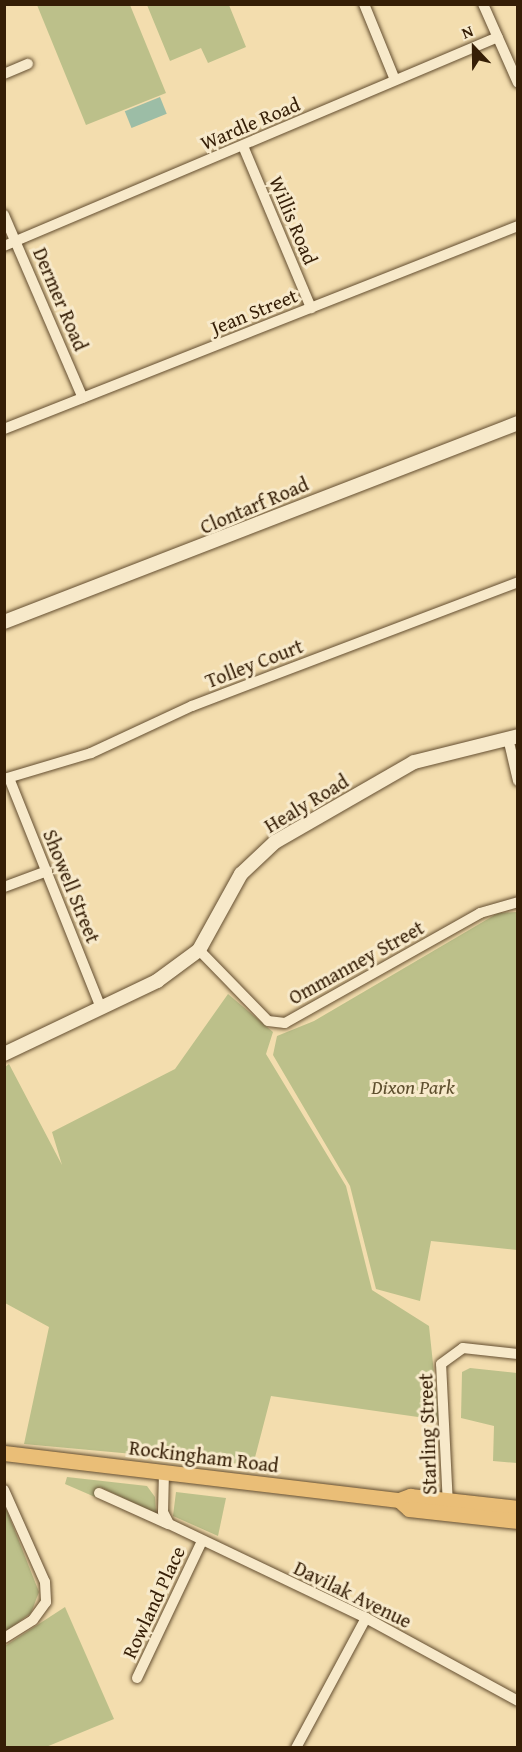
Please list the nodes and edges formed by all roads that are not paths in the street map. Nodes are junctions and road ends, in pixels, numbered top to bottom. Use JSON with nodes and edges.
{"nodes":[{"id":1,"x":364,"y":4,"type":"edge"},
{"id":2,"x":483,"y":4,"type":"edge"},
{"id":3,"x":498,"y":38,"type":"junction"},
{"id":4,"x":28,"y":64,"type":"dead end"},
{"id":5,"x":4,"y":74,"type":"edge"},
{"id":6,"x":395,"y":80,"type":"junction"},
{"id":7,"x":518,"y":83,"type":"edge"},
{"id":8,"x":243,"y":146,"type":"junction"},
{"id":9,"x":4,"y":215,"type":"edge"},
{"id":10,"x":518,"y":226,"type":"edge"},
{"id":11,"x":17,"y":241,"type":"junction"},
{"id":12,"x":4,"y":246,"type":"edge"},
{"id":13,"x":311,"y":308,"type":"junction"},
{"id":14,"x":83,"y":398,"type":"junction"},
{"id":15,"x":518,"y":423,"type":"edge"},
{"id":16,"x":4,"y":429,"type":"edge"},
{"id":17,"x":518,"y":582,"type":"edge"},
{"id":18,"x":4,"y":622,"type":"edge"},
{"id":19,"x":513,"y":737,"type":"edge"},
{"id":20,"x":7,"y":778,"type":"edge"},
{"id":21,"x":518,"y":781,"type":"edge"},
{"id":22,"x":47,"y":871,"type":"junction"},
{"id":23,"x":4,"y":887,"type":"edge"},
{"id":24,"x":518,"y":902,"type":"edge"},
{"id":25,"x":199,"y":950,"type":"junction"},
{"id":26,"x":101,"y":1008,"type":"junction"},
{"id":27,"x":4,"y":1054,"type":"edge"},
{"id":28,"x":518,"y":1354,"type":"edge"},
{"id":29,"x":4,"y":1453,"type":"edge"},
{"id":30,"x":164,"y":1472,"type":"junction"},
{"id":31,"x":4,"y":1490,"type":"edge"},
{"id":32,"x":99,"y":1493,"type":"dead end"},
{"id":33,"x":448,"y":1506,"type":"junction"},
{"id":34,"x":518,"y":1508,"type":"edge"},
{"id":35,"x":518,"y":1521,"type":"edge"},
{"id":36,"x":169,"y":1524,"type":"junction"},
{"id":37,"x":202,"y":1541,"type":"junction"},
{"id":38,"x":366,"y":1618,"type":"junction"},
{"id":39,"x":4,"y":1638,"type":"edge"},
{"id":40,"x":137,"y":1678,"type":"dead end"},
{"id":41,"x":518,"y":1701,"type":"edge"},
{"id":42,"x":296,"y":1748,"type":"edge"}],
"edges":[{"from":1,"to":6,"type":"street"},
{"from":2,"to":3,"type":"street"},
{"from":3,"to":6,"type":"street","name":"Wardle Road"},
{"from":3,"to":7,"type":"street"},
{"from":4,"to":5,"type":"street"},
{"from":6,"to":8,"type":"street","name":"Wardle Road"},
{"from":8,"to":11,"type":"street","name":"Wardle Road"},
{"from":8,"to":13,"type":"street","name":"Willis Road"},
{"from":9,"to":11,"type":"street","name":"Dermer Road"},
{"from":10,"to":13,"type":"street","name":"Jean Street"},
{"from":11,"to":12,"type":"street","name":"Wardle Road"},
{"from":11,"to":14,"type":"street","name":"Dermer Road"},
{"from":13,"to":14,"type":"street","name":"Jean Street"},
{"from":14,"to":16,"type":"street","name":"Jean Street"},
{"from":15,"to":18,"type":"street","name":"Clontarf Road"},
{"from":17,"to":20,"type":"street","name":"Tolley Court"},
{"from":19,"to":21,"type":"street"},
{"from":19,"to":25,"type":"street","name":"Healy Road"},
{"from":20,"to":22,"type":"street","name":"Showell Street"},
{"from":22,"to":23,"type":"street"},
{"from":22,"to":26,"type":"street","name":"Showell Street"},
{"from":24,"to":25,"type":"street","name":"Ommanney Street"},
{"from":25,"to":26,"type":"street","name":"Healy Road"},
{"from":26,"to":27,"type":"street","name":"Healy Road"},
{"from":28,"to":33,"type":"street","name":"Starling Street"},
{"from":29,"to":30,"type":"main road","name":"Rockingham Road"},
{"from":30,"to":33,"type":"main road","name":"Rockingham Road"},
{"from":30,"to":36,"type":"street"},
{"from":31,"to":39,"type":"street"},
{"from":32,"to":36,"type":"street","name":"Davilak Avenue"},
{"from":33,"to":34,"type":"main road","name":"Rockingham Road"},
{"from":33,"to":35,"type":"main road","name":"Rockingham Road"},
{"from":36,"to":37,"type":"street","name":"Davilak Avenue"},
{"from":37,"to":38,"type":"street","name":"Davilak Avenue"},
{"from":37,"to":40,"type":"street","name":"Rowland Place"},
{"from":38,"to":41,"type":"street","name":"Davilak Avenue"},
{"from":38,"to":42,"type":"street"}]}
